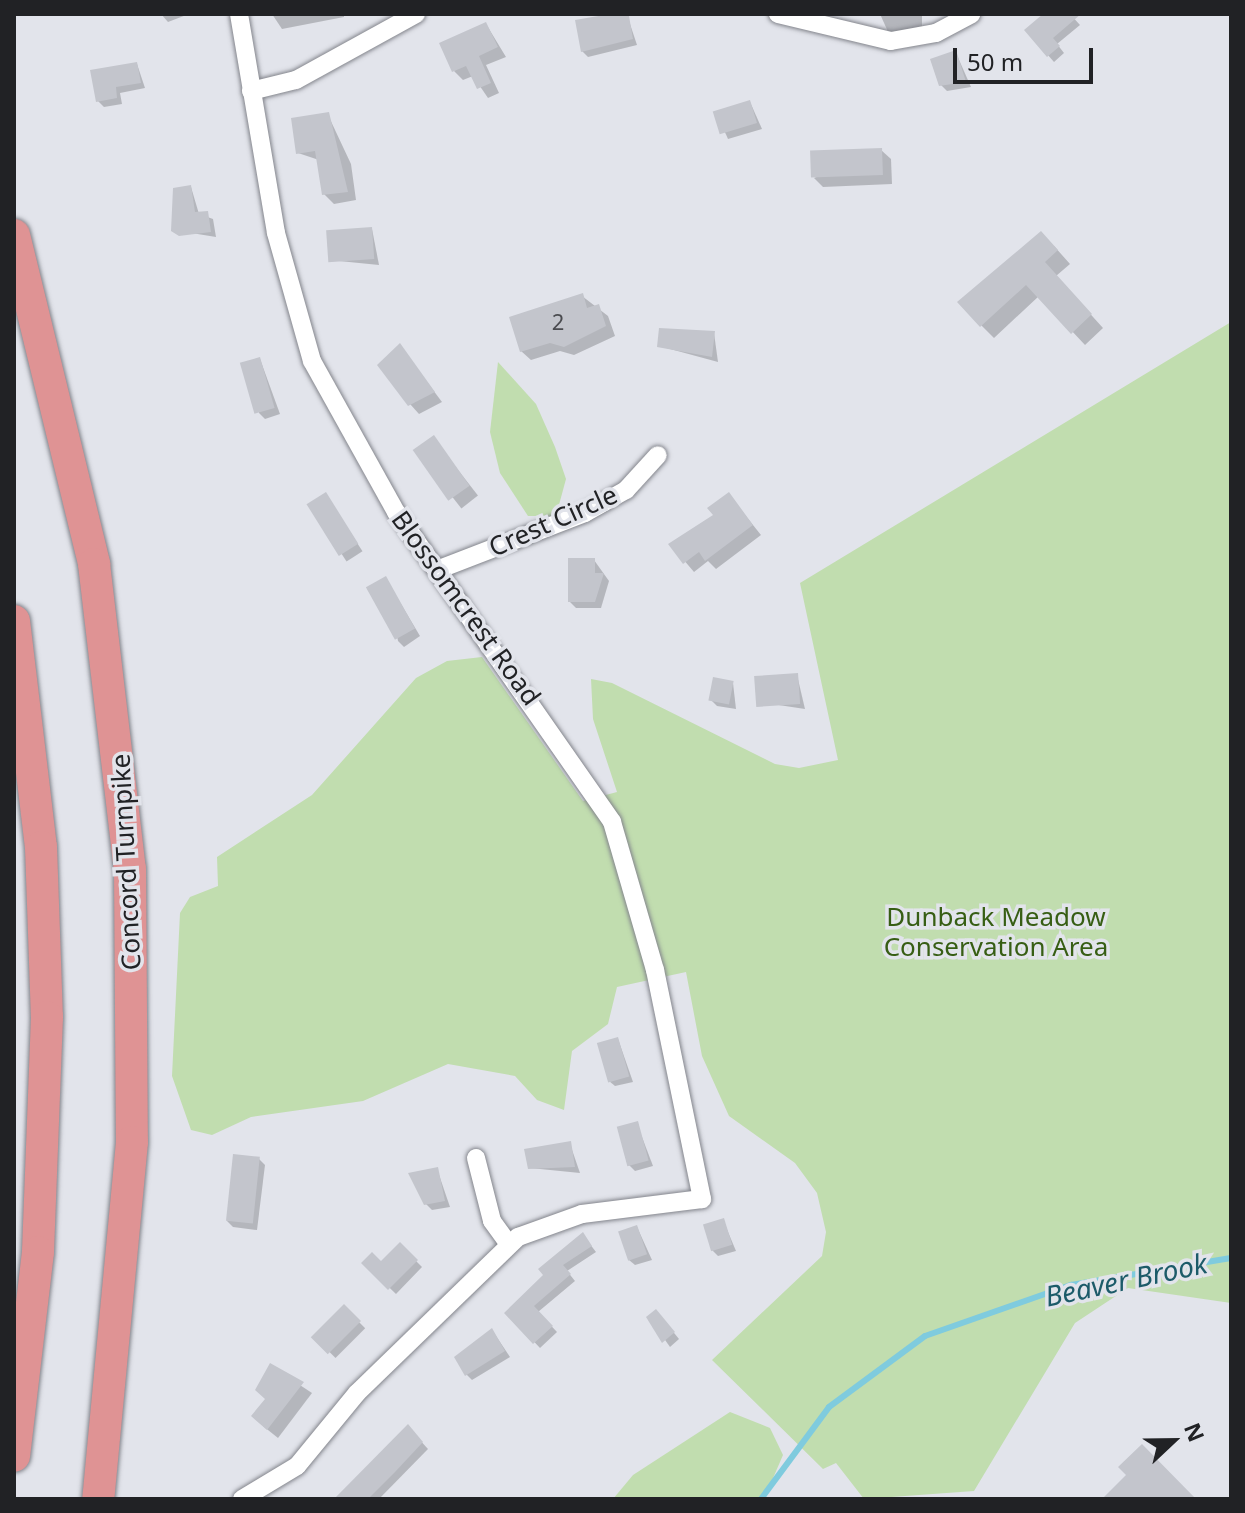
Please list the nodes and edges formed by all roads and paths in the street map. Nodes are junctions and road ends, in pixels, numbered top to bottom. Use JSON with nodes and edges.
{"nodes":[{"id":1,"x":239,"y":14,"type":"edge"},
{"id":2,"x":416,"y":14,"type":"edge"},
{"id":3,"x":778,"y":14,"type":"edge"},
{"id":4,"x":971,"y":14,"type":"edge"},
{"id":5,"x":251,"y":91,"type":"junction"},
{"id":6,"x":14,"y":235,"type":"edge"},
{"id":7,"x":658,"y":455,"type":"dead end"},
{"id":8,"x":437,"y":570,"type":"junction"},
{"id":9,"x":14,"y":621,"type":"edge"},
{"id":10,"x":476,"y":1158,"type":"dead end"},
{"id":11,"x":509,"y":1244,"type":"junction"},
{"id":12,"x":14,"y":1456,"type":"edge"},
{"id":13,"x":98,"y":1499,"type":"edge"},
{"id":14,"x":242,"y":1499,"type":"edge"}],
"edges":[{"from":1,"to":5,"type":"street","name":"Blossomcrest Road"},
{"from":2,"to":5,"type":"street"},
{"from":3,"to":4,"type":"street"},
{"from":5,"to":8,"type":"street","name":"Blossomcrest Road"},
{"from":6,"to":13,"type":"highway","name":"Concord Turnpike"},
{"from":7,"to":8,"type":"street","name":"Crest Circle"},
{"from":8,"to":11,"type":"street","name":"Blossomcrest Road"},
{"from":9,"to":12,"type":"highway"},
{"from":10,"to":11,"type":"street"},
{"from":11,"to":14,"type":"street"}]}
